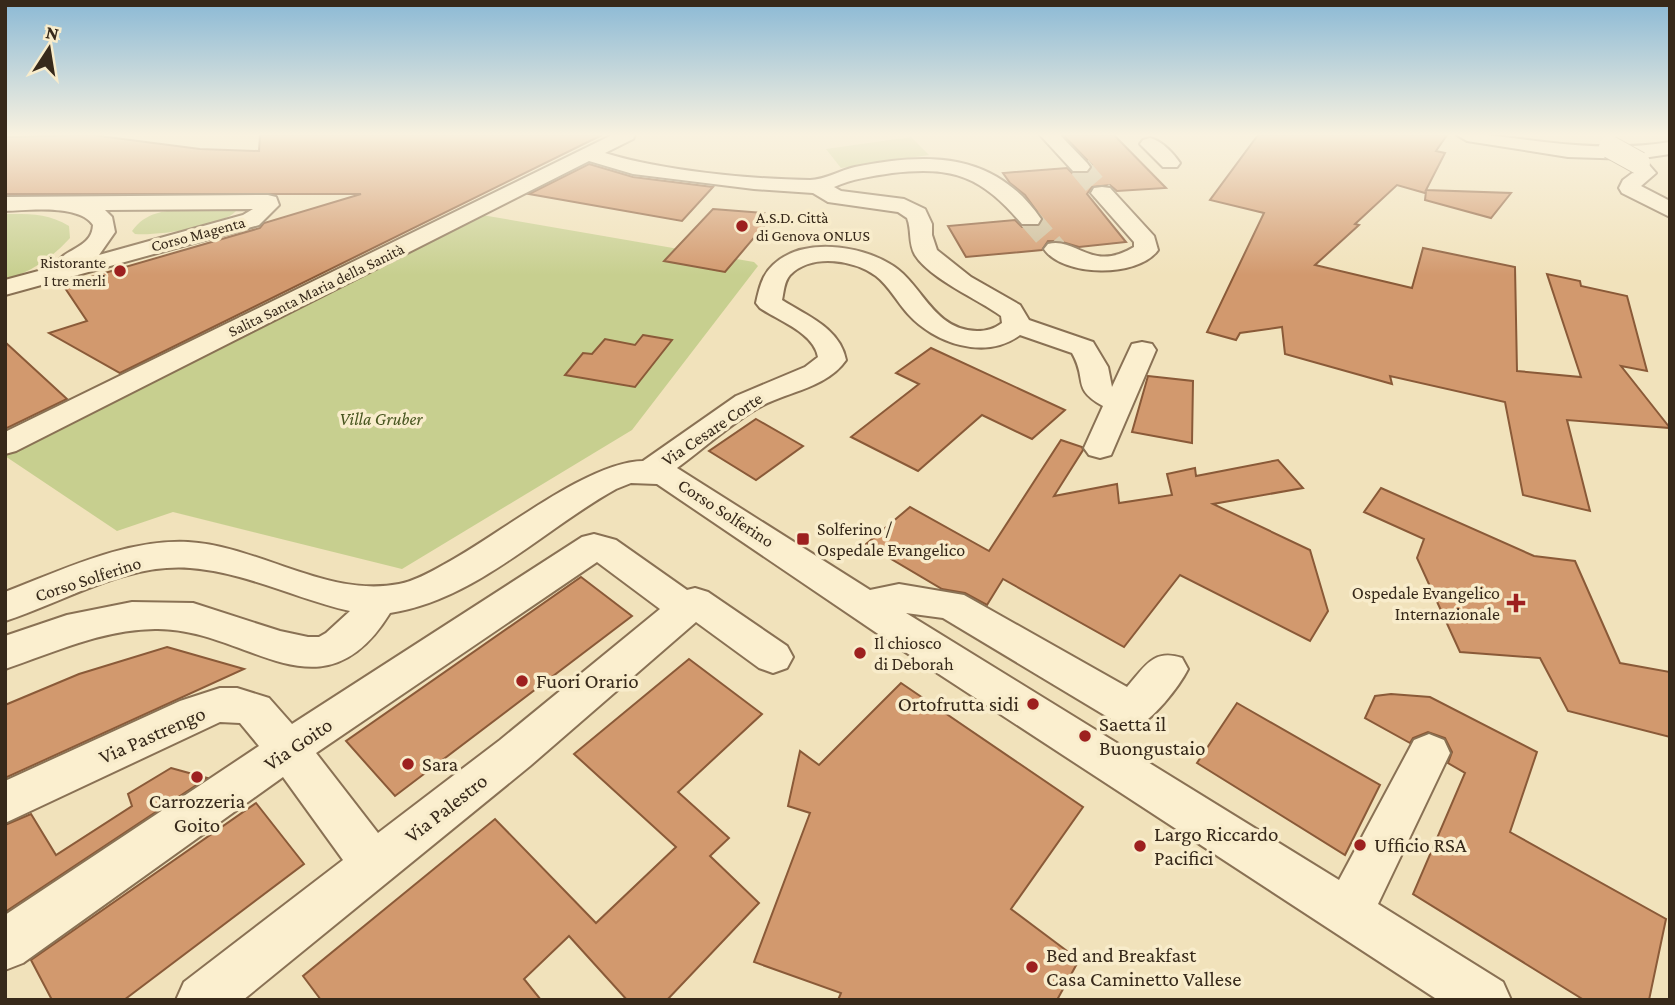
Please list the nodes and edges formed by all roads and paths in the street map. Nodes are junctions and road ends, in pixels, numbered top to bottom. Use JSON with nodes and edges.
{"nodes":[{"id":1,"x":531,"y":182,"type":"edge"},
{"id":2,"x":738,"y":182,"type":"edge"},
{"id":3,"x":828,"y":182,"type":"edge"},
{"id":4,"x":990,"y":182,"type":"edge"},
{"id":5,"x":1633,"y":182,"type":"edge"},
{"id":6,"x":818,"y":187,"type":"junction"},
{"id":7,"x":1102,"y":193,"type":"tunnel mouth"},
{"id":8,"x":5,"y":204,"type":"edge"},
{"id":9,"x":63,"y":204,"type":"junction"},
{"id":10,"x":1670,"y":210,"type":"edge"},
{"id":11,"x":1030,"y":219,"type":"tunnel mouth"},
{"id":12,"x":1056,"y":249,"type":"tunnel mouth"},
{"id":13,"x":44,"y":276,"type":"junction"},
{"id":14,"x":5,"y":288,"type":"edge"},
{"id":15,"x":1016,"y":324,"type":"junction"},
{"id":16,"x":1142,"y":350,"type":"dead end"},
{"id":17,"x":1117,"y":402,"type":"junction"},
{"id":18,"x":5,"y":444,"type":"edge"},
{"id":19,"x":1100,"y":448,"type":"dead end"},
{"id":20,"x":650,"y":472,"type":"junction"},
{"id":21,"x":378,"y":601,"type":"junction"},
{"id":22,"x":868,"y":605,"type":"junction"},
{"id":23,"x":5,"y":607,"type":"edge"},
{"id":24,"x":686,"y":611,"type":"junction"},
{"id":25,"x":5,"y":653,"type":"edge"},
{"id":26,"x":773,"y":657,"type":"dead end"},
{"id":27,"x":1168,"y":669,"type":"dead end"},
{"id":28,"x":288,"y":750,"type":"junction"},
{"id":29,"x":1429,"y":753,"type":"dead end"},
{"id":30,"x":5,"y":803,"type":"edge"},
{"id":31,"x":374,"y":864,"type":"junction"},
{"id":32,"x":1348,"y":913,"type":"junction"},
{"id":33,"x":5,"y":945,"type":"edge"},
{"id":34,"x":202,"y":1000,"type":"edge"},
{"id":35,"x":1485,"y":1000,"type":"edge"}],
"edges":[{"from":1,"to":18,"type":"street","name":"Salita Santa Maria della Sanità"},
{"from":2,"to":6,"type":"street"},
{"from":3,"to":6,"type":"street"},
{"from":4,"to":11,"type":"street"},
{"from":5,"to":10,"type":"street","bridge":true},
{"from":6,"to":15,"type":"street"},
{"from":7,"to":12,"type":"street"},
{"from":8,"to":9,"type":"street","name":"Corso Magenta"},
{"from":9,"to":13,"type":"street","name":"Corso Magenta"},
{"from":9,"to":13,"type":"street","name":"Corso Magenta"},
{"from":13,"to":14,"type":"street","name":"Corso Magenta"},
{"from":15,"to":17,"type":"street"},
{"from":15,"to":20,"type":"street","name":"Via Cesare Corte"},
{"from":16,"to":17,"type":"street"},
{"from":17,"to":19,"type":"street"},
{"from":20,"to":21,"type":"street","name":"Corso Solferino"},
{"from":20,"to":22,"type":"street","name":"Corso Solferino"},
{"from":21,"to":23,"type":"street","name":"Corso Solferino"},
{"from":21,"to":25,"type":"street"},
{"from":22,"to":27,"type":"street"},
{"from":22,"to":32,"type":"street","name":"Corso Solferino"},
{"from":24,"to":26,"type":"street"},
{"from":24,"to":28,"type":"street","name":"Via Goito"},
{"from":24,"to":31,"type":"street","name":"Via Palestro"},
{"from":28,"to":30,"type":"street","name":"Via Pastrengo"},
{"from":28,"to":31,"type":"street","name":"Via Pastrengo"},
{"from":28,"to":33,"type":"street","name":"Via Goito"},
{"from":29,"to":32,"type":"street"},
{"from":31,"to":34,"type":"street","name":"Via Palestro"},
{"from":32,"to":35,"type":"street","name":"Corso Solferino"}]}
